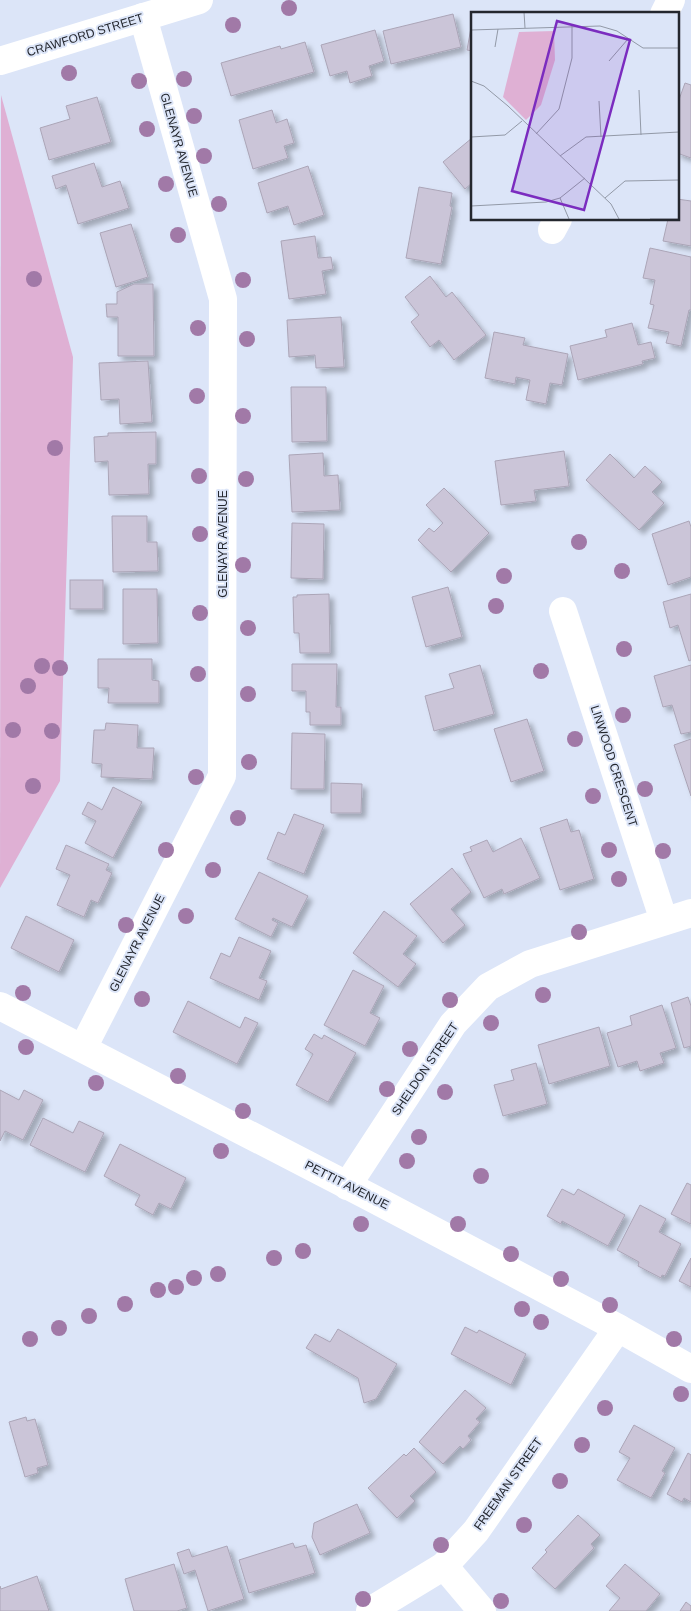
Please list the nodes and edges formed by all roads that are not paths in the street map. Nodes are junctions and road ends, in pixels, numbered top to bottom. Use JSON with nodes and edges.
{"nodes":[{"id":1,"x":200,"y":0,"type":"edge"},
{"id":2,"x":671,"y":0,"type":"edge"},
{"id":3,"x":680,"y":0,"type":"edge"},
{"id":4,"x":691,"y":5,"type":"edge"},
{"id":5,"x":665,"y":12,"type":"edge"},
{"id":6,"x":143,"y":17,"type":"junction"},
{"id":7,"x":0,"y":61,"type":"edge"},
{"id":8,"x":563,"y":611,"type":"dead end"},
{"id":9,"x":691,"y":913,"type":"edge"},
{"id":10,"x":664,"y":921,"type":"junction"},
{"id":11,"x":0,"y":1006,"type":"edge"},
{"id":12,"x":83,"y":1048,"type":"junction"},
{"id":13,"x":347,"y":1186,"type":"junction"},
{"id":14,"x":618,"y":1328,"type":"junction"},
{"id":15,"x":691,"y":1370,"type":"edge"},
{"id":16,"x":444,"y":1566,"type":"junction"},
{"id":17,"x":370,"y":1611,"type":"edge"},
{"id":18,"x":482,"y":1611,"type":"edge"}],
"edges":[{"from":1,"to":6,"type":"street","name":"CRAWFORD STREET"},
{"from":2,"to":5,"type":"street"},
{"from":3,"to":4,"type":"street"},
{"from":6,"to":7,"type":"street","name":"CRAWFORD STREET"},
{"from":6,"to":12,"type":"street","name":"GLENAYR AVENUE"},
{"from":8,"to":10,"type":"street","name":"LINWOOD CRESCENT"},
{"from":9,"to":10,"type":"street","name":"SHELDON STREET"},
{"from":10,"to":13,"type":"street","name":"SHELDON STREET"},
{"from":11,"to":12,"type":"street","name":"PETTIT AVENUE"},
{"from":12,"to":13,"type":"street","name":"PETTIT AVENUE"},
{"from":13,"to":14,"type":"street","name":"PETTIT AVENUE"},
{"from":14,"to":15,"type":"street","name":"PETTIT AVENUE"},
{"from":14,"to":16,"type":"street","name":"FREEMAN STREET"},
{"from":16,"to":17,"type":"street","name":"FREEMAN STREET"},
{"from":16,"to":18,"type":"street"}]}
